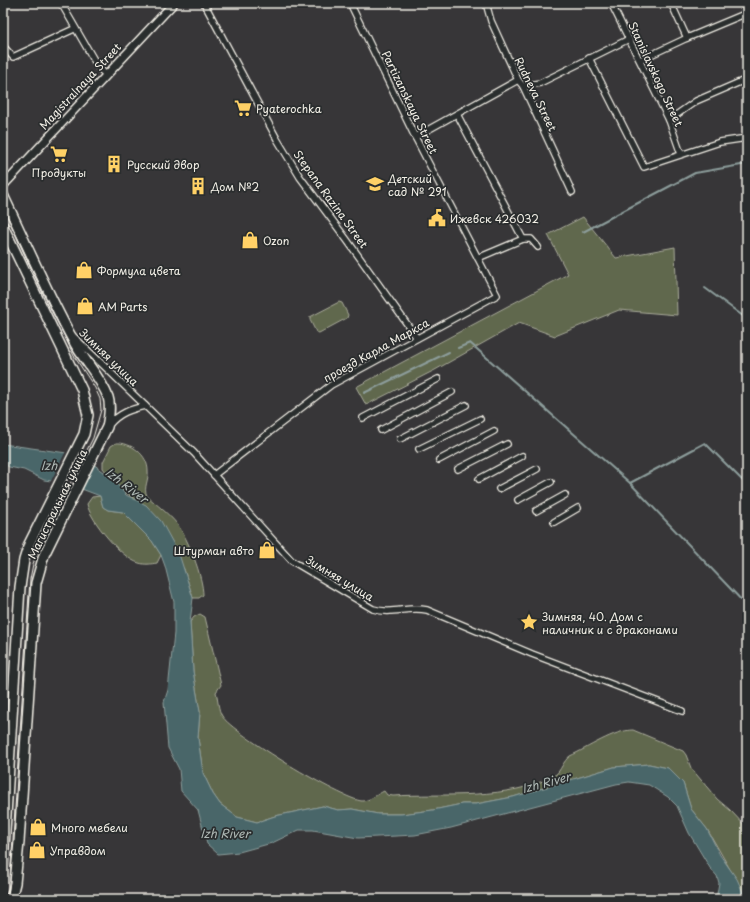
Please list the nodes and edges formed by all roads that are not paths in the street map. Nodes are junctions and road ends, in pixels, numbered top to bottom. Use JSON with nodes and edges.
{"nodes":[{"id":1,"x":61,"y":3,"type":"edge"},
{"id":2,"x":174,"y":3,"type":"edge"},
{"id":3,"x":204,"y":3,"type":"edge"},
{"id":4,"x":350,"y":3,"type":"edge"},
{"id":5,"x":486,"y":3,"type":"edge"},
{"id":6,"x":611,"y":3,"type":"edge"},
{"id":7,"x":671,"y":3,"type":"edge"},
{"id":8,"x":741,"y":3,"type":"edge"},
{"id":9,"x":747,"y":13,"type":"edge"},
{"id":10,"x":74,"y":28,"type":"junction"},
{"id":11,"x":687,"y":38,"type":"junction"},
{"id":12,"x":629,"y":39,"type":"junction"},
{"id":13,"x":3,"y":46,"type":"edge"},
{"id":14,"x":589,"y":58,"type":"junction"},
{"id":15,"x":640,"y":60,"type":"junction"},
{"id":16,"x":106,"y":75,"type":"junction"},
{"id":17,"x":747,"y":79,"type":"edge"},
{"id":18,"x":518,"y":80,"type":"junction"},
{"id":19,"x":523,"y":86,"type":"junction"},
{"id":20,"x":457,"y":114,"type":"junction"},
{"id":21,"x":669,"y":120,"type":"junction"},
{"id":22,"x":415,"y":136,"type":"junction"},
{"id":23,"x":747,"y":138,"type":"edge"},
{"id":24,"x":681,"y":154,"type":"junction"},
{"id":25,"x":3,"y":186,"type":"edge"},
{"id":26,"x":572,"y":192,"type":"dead end"},
{"id":27,"x":3,"y":195,"type":"edge"},
{"id":28,"x":3,"y":226,"type":"edge"},
{"id":29,"x":523,"y":239,"type":"junction"},
{"id":30,"x":538,"y":247,"type":"dead end"},
{"id":31,"x":478,"y":258,"type":"junction"},
{"id":32,"x":497,"y":295,"type":"joint"},
{"id":33,"x":67,"y":329,"type":"junction"},
{"id":34,"x":417,"y":338,"type":"junction"},
{"id":35,"x":438,"y":379,"type":"dead end"},
{"id":36,"x":452,"y":392,"type":"dead end"},
{"id":37,"x":466,"y":405,"type":"dead end"},
{"id":38,"x":145,"y":406,"type":"junction"},
{"id":39,"x":363,"y":418,"type":"dead end"},
{"id":40,"x":480,"y":418,"type":"dead end"},
{"id":41,"x":107,"y":426,"type":"junction"},
{"id":42,"x":381,"y":430,"type":"dead end"},
{"id":43,"x":494,"y":431,"type":"dead end"},
{"id":44,"x":400,"y":439,"type":"dead end"},
{"id":45,"x":508,"y":444,"type":"dead end"},
{"id":46,"x":419,"y":449,"type":"dead end"},
{"id":47,"x":522,"y":456,"type":"dead end"},
{"id":48,"x":439,"y":460,"type":"dead end"},
{"id":49,"x":458,"y":469,"type":"dead end"},
{"id":50,"x":537,"y":469,"type":"dead end"},
{"id":51,"x":214,"y":475,"type":"junction"},
{"id":52,"x":479,"y":479,"type":"dead end"},
{"id":53,"x":551,"y":482,"type":"dead end"},
{"id":54,"x":499,"y":489,"type":"dead end"},
{"id":55,"x":565,"y":495,"type":"dead end"},
{"id":56,"x":518,"y":500,"type":"dead end"},
{"id":57,"x":578,"y":508,"type":"dead end"},
{"id":58,"x":536,"y":511,"type":"dead end"},
{"id":59,"x":554,"y":522,"type":"dead end"},
{"id":60,"x":682,"y":711,"type":"dead end"},
{"id":61,"x":3,"y":864,"type":"edge"},
{"id":62,"x":15,"y":883,"type":"junction"},
{"id":63,"x":11,"y":899,"type":"edge"},
{"id":64,"x":19,"y":899,"type":"edge"}],
"edges":[{"from":1,"to":10,"type":"street"},
{"from":2,"to":16,"type":"street","name":"Magistralnaya Street"},
{"from":3,"to":34,"type":"street","name":"Stepana Razina Street"},
{"from":4,"to":22,"type":"street","name":"Partizanskaya Street"},
{"from":5,"to":18,"type":"street","name":"Rudneva Street"},
{"from":6,"to":12,"type":"street","name":"Stanislavskogo Street"},
{"from":7,"to":11,"type":"street"},
{"from":8,"to":9,"type":"street"},
{"from":9,"to":11,"type":"street"},
{"from":10,"to":13,"type":"street"},
{"from":10,"to":16,"type":"street"},
{"from":11,"to":15,"type":"street"},
{"from":12,"to":14,"type":"street"},
{"from":12,"to":15,"type":"street","name":"Stanislavskogo Street"},
{"from":14,"to":19,"type":"street"},
{"from":14,"to":24,"type":"street"},
{"from":15,"to":21,"type":"street","name":"Stanislavskogo Street"},
{"from":16,"to":25,"type":"street","name":"Magistralnaya Street"},
{"from":17,"to":21,"type":"street"},
{"from":18,"to":19,"type":"street","name":"Rudneva Street"},
{"from":18,"to":20,"type":"street"},
{"from":19,"to":26,"type":"street","name":"Rudneva Street"},
{"from":20,"to":22,"type":"street"},
{"from":20,"to":29,"type":"street"},
{"from":21,"to":24,"type":"street","name":"Stanislavskogo Street"},
{"from":22,"to":31,"type":"street","name":"Partizanskaya Street"},
{"from":23,"to":24,"type":"street"},
{"from":27,"to":33,"type":"main road","name":"Магистральная улица"},
{"from":28,"to":61,"type":"main road","name":"Магистральная улица"},
{"from":29,"to":30,"type":"street"},
{"from":29,"to":31,"type":"street"},
{"from":31,"to":32,"type":"street","name":"Partizanskaya Street"},
{"from":32,"to":34,"type":"street","name":"проезд Карла Маркса"},
{"from":33,"to":38,"type":"street","name":"Зимняя улица"},
{"from":33,"to":41,"type":"main road","name":"Магистральная улица"},
{"from":34,"to":51,"type":"street","name":"проезд Карла Маркса"},
{"from":35,"to":39,"type":"street"},
{"from":36,"to":42,"type":"street"},
{"from":37,"to":44,"type":"street"},
{"from":38,"to":41,"type":"street"},
{"from":38,"to":51,"type":"street","name":"Зимняя улица"},
{"from":40,"to":46,"type":"street"},
{"from":41,"to":62,"type":"main road","name":"Магистральная улица"},
{"from":43,"to":48,"type":"street"},
{"from":45,"to":49,"type":"street"},
{"from":47,"to":52,"type":"street"},
{"from":50,"to":54,"type":"street"},
{"from":51,"to":60,"type":"street","name":"Зимняя улица"},
{"from":53,"to":56,"type":"street"},
{"from":55,"to":58,"type":"street"},
{"from":57,"to":59,"type":"street"},
{"from":62,"to":63,"type":"main road","name":"Магистральная улица"},
{"from":62,"to":64,"type":"main road"}]}
